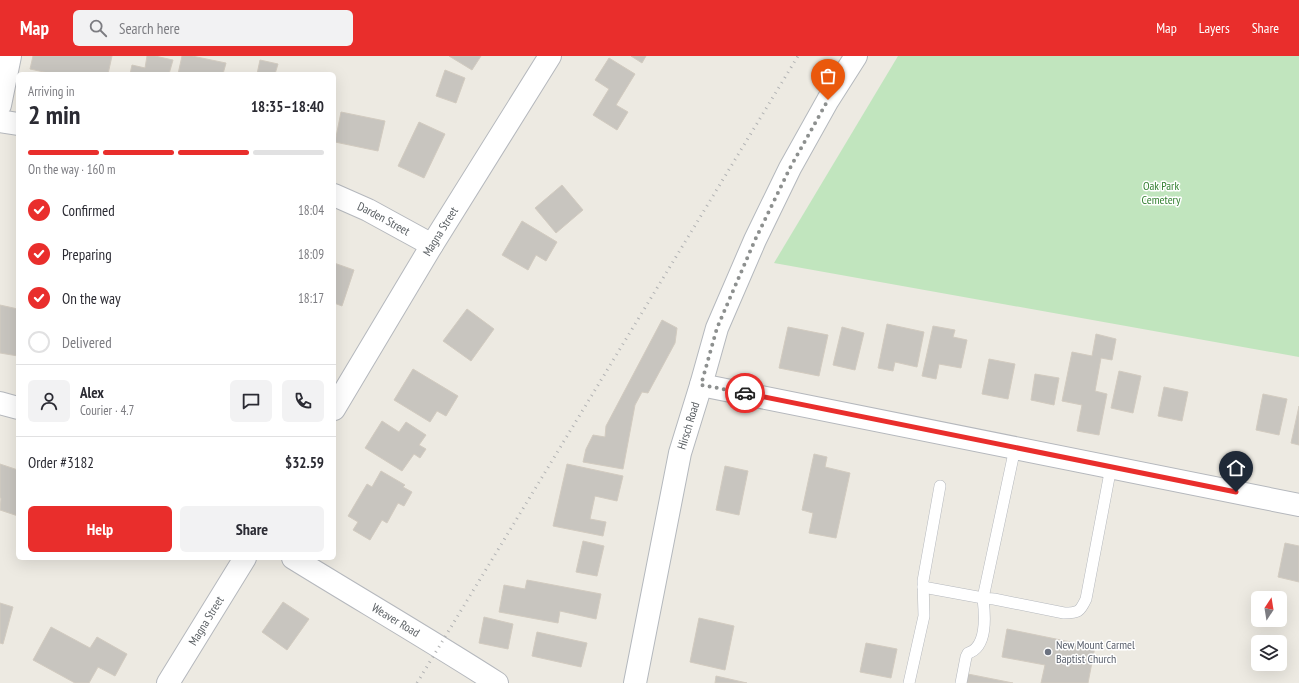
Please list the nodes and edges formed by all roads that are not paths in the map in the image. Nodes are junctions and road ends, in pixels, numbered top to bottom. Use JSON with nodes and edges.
{"nodes":[{"id":1,"x":10,"y":56,"type":"edge"},
{"id":2,"x":550,"y":56,"type":"edge"},
{"id":3,"x":856,"y":56,"type":"edge"},
{"id":4,"x":0,"y":104,"type":"edge"},
{"id":5,"x":0,"y":120,"type":"edge"},
{"id":6,"x":16,"y":124,"type":"edge"},
{"id":7,"x":336,"y":196,"type":"edge"},
{"id":8,"x":432,"y":245,"type":"junction"},
{"id":9,"x":701,"y":385,"type":"junction"},
{"id":10,"x":0,"y":403,"type":"edge"},
{"id":11,"x":336,"y":406,"type":"edge"},
{"id":12,"x":16,"y":407,"type":"edge"},
{"id":13,"x":1015,"y":448,"type":"junction"},
{"id":14,"x":1111,"y":467,"type":"junction"},
{"id":15,"x":940,"y":486,"type":"dead end"},
{"id":16,"x":1299,"y":505,"type":"edge"},
{"id":17,"x":244,"y":560,"type":"edge"},
{"id":18,"x":296,"y":560,"type":"edge"},
{"id":19,"x":923,"y":587,"type":"junction"},
{"id":20,"x":983,"y":598,"type":"junction"},
{"id":21,"x":168,"y":683,"type":"edge"},
{"id":22,"x":497,"y":683,"type":"edge"},
{"id":23,"x":635,"y":683,"type":"edge"},
{"id":24,"x":909,"y":683,"type":"edge"},
{"id":25,"x":961,"y":683,"type":"edge"}],
"edges":[{"from":1,"to":4,"type":"street"},
{"from":2,"to":8,"type":"street","name":"Magna Street"},
{"from":3,"to":9,"type":"street","name":"Hirsch Road"},
{"from":5,"to":6,"type":"street"},
{"from":7,"to":8,"type":"street","name":"Darden Street"},
{"from":8,"to":11,"type":"street","name":"Magna Street"},
{"from":9,"to":13,"type":"street"},
{"from":9,"to":23,"type":"street","name":"Hirsch Road"},
{"from":10,"to":12,"type":"street"},
{"from":13,"to":14,"type":"street"},
{"from":13,"to":20,"type":"lane"},
{"from":14,"to":16,"type":"street"},
{"from":14,"to":20,"type":"lane"},
{"from":15,"to":19,"type":"lane"},
{"from":17,"to":21,"type":"street","name":"Magna Street"},
{"from":18,"to":22,"type":"street","name":"Weaver Road"},
{"from":19,"to":20,"type":"lane"},
{"from":19,"to":24,"type":"lane"},
{"from":20,"to":25,"type":"lane"}]}
